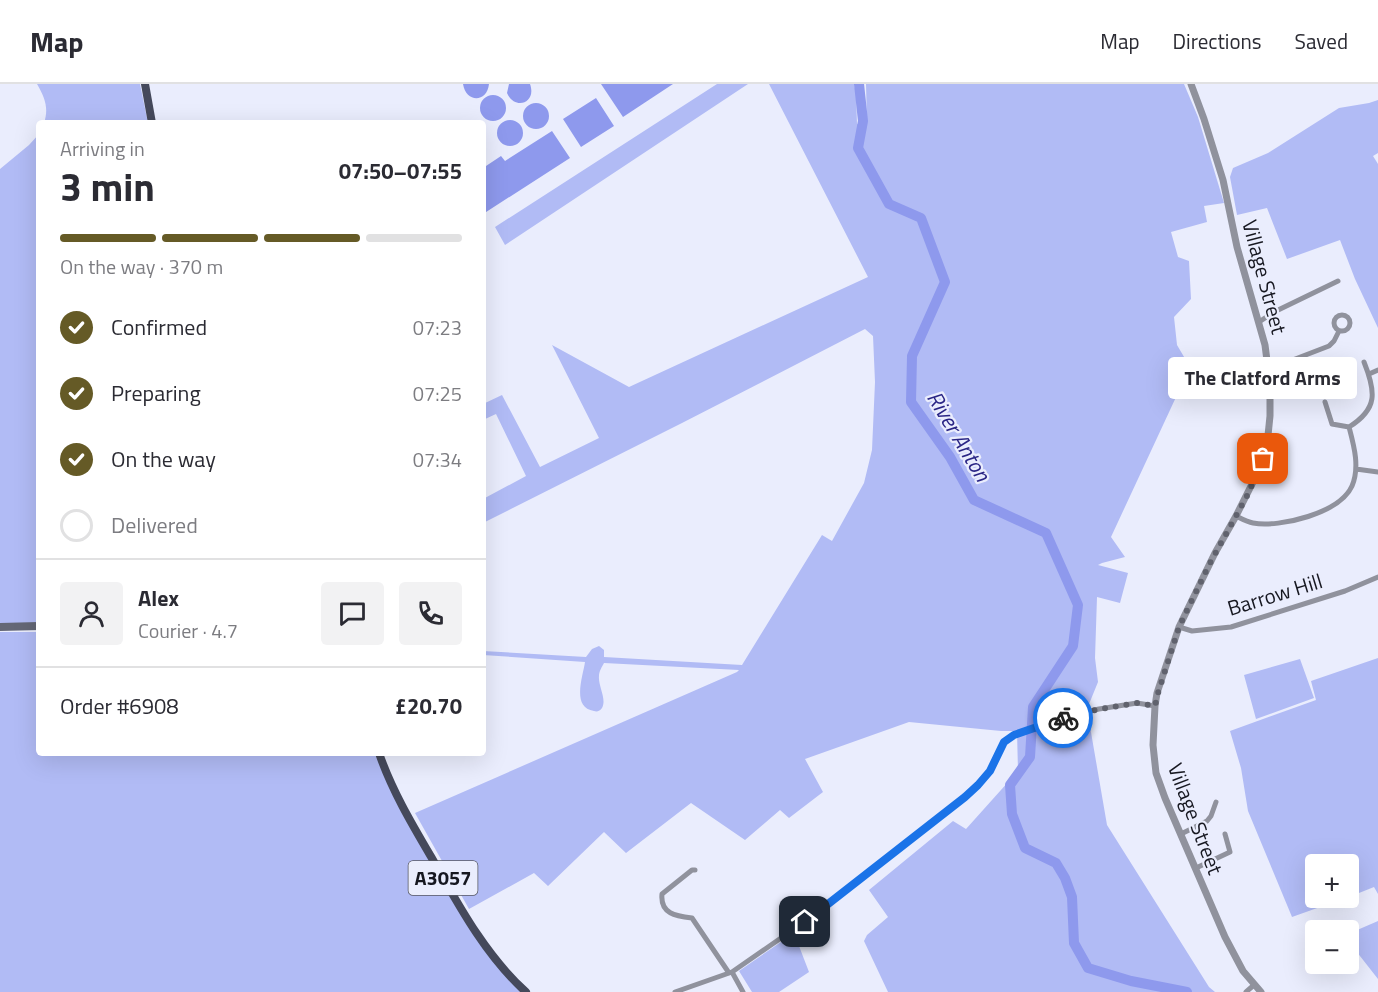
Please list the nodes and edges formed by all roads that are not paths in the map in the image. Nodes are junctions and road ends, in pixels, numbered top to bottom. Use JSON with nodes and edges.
{"nodes":[{"id":1,"x":145,"y":84,"type":"edge"},
{"id":2,"x":1191,"y":84,"type":"edge"},
{"id":3,"x":151,"y":120,"type":"edge"},
{"id":4,"x":1338,"y":281,"type":"dead end"},
{"id":5,"x":1259,"y":322,"type":"junction"},
{"id":6,"x":1339,"y":331,"type":"dead end"},
{"id":7,"x":1364,"y":362,"type":"dead end"},
{"id":8,"x":1378,"y":370,"type":"edge"},
{"id":9,"x":1269,"y":373,"type":"junction"},
{"id":10,"x":1369,"y":374,"type":"junction"},
{"id":11,"x":1325,"y":402,"type":"dead end"},
{"id":12,"x":1334,"y":407,"type":"dead end"},
{"id":13,"x":1327,"y":410,"type":"junction"},
{"id":14,"x":1349,"y":427,"type":"junction"},
{"id":15,"x":1356,"y":470,"type":"junction"},
{"id":16,"x":1378,"y":472,"type":"edge"},
{"id":17,"x":1236,"y":516,"type":"junction"},
{"id":18,"x":1378,"y":577,"type":"edge"},
{"id":19,"x":36,"y":626,"type":"edge"},
{"id":20,"x":0,"y":627,"type":"edge"},
{"id":21,"x":1179,"y":627,"type":"junction"},
{"id":22,"x":1155,"y":706,"type":"junction"},
{"id":23,"x":380,"y":756,"type":"edge"},
{"id":24,"x":1216,"y":802,"type":"dead end"},
{"id":25,"x":1181,"y":834,"type":"junction"},
{"id":26,"x":1225,"y":834,"type":"dead end"},
{"id":27,"x":1196,"y":868,"type":"junction"},
{"id":28,"x":695,"y":870,"type":"dead end"},
{"id":29,"x":730,"y":973,"type":"junction"},
{"id":30,"x":1254,"y":985,"type":"junction"},
{"id":31,"x":526,"y":992,"type":"edge"},
{"id":32,"x":675,"y":992,"type":"edge"},
{"id":33,"x":743,"y":992,"type":"edge"},
{"id":34,"x":1246,"y":992,"type":"edge"},
{"id":35,"x":1261,"y":992,"type":"edge"}],
"edges":[{"from":1,"to":3,"type":"main road"},
{"from":2,"to":5,"type":"street","name":"Village Street"},
{"from":4,"to":5,"type":"street"},
{"from":5,"to":9,"type":"street","name":"Village Street"},
{"from":6,"to":9,"type":"street"},
{"from":7,"to":10,"type":"street"},
{"from":8,"to":10,"type":"street"},
{"from":9,"to":17,"type":"street","name":"Village Street"},
{"from":10,"to":14,"type":"street"},
{"from":11,"to":13,"type":"street"},
{"from":12,"to":13,"type":"street"},
{"from":13,"to":14,"type":"street"},
{"from":14,"to":15,"type":"street"},
{"from":15,"to":16,"type":"street"},
{"from":15,"to":17,"type":"street"},
{"from":17,"to":21,"type":"street","name":"Village Street"},
{"from":18,"to":21,"type":"street","name":"Barrow Hill"},
{"from":19,"to":20,"type":"main road"},
{"from":21,"to":22,"type":"street","name":"Village Street"},
{"from":22,"to":25,"type":"street","name":"Village Street"},
{"from":22,"to":29,"type":"street"},
{"from":23,"to":31,"type":"main road","number":"A3057"},
{"from":24,"to":25,"type":"street"},
{"from":25,"to":27,"type":"street","name":"Village Street"},
{"from":26,"to":27,"type":"street"},
{"from":27,"to":30,"type":"street","name":"Village Street"},
{"from":28,"to":29,"type":"street"},
{"from":29,"to":32,"type":"street"},
{"from":29,"to":33,"type":"street"},
{"from":30,"to":34,"type":"street"},
{"from":30,"to":35,"type":"street","name":"Village Street"}]}
